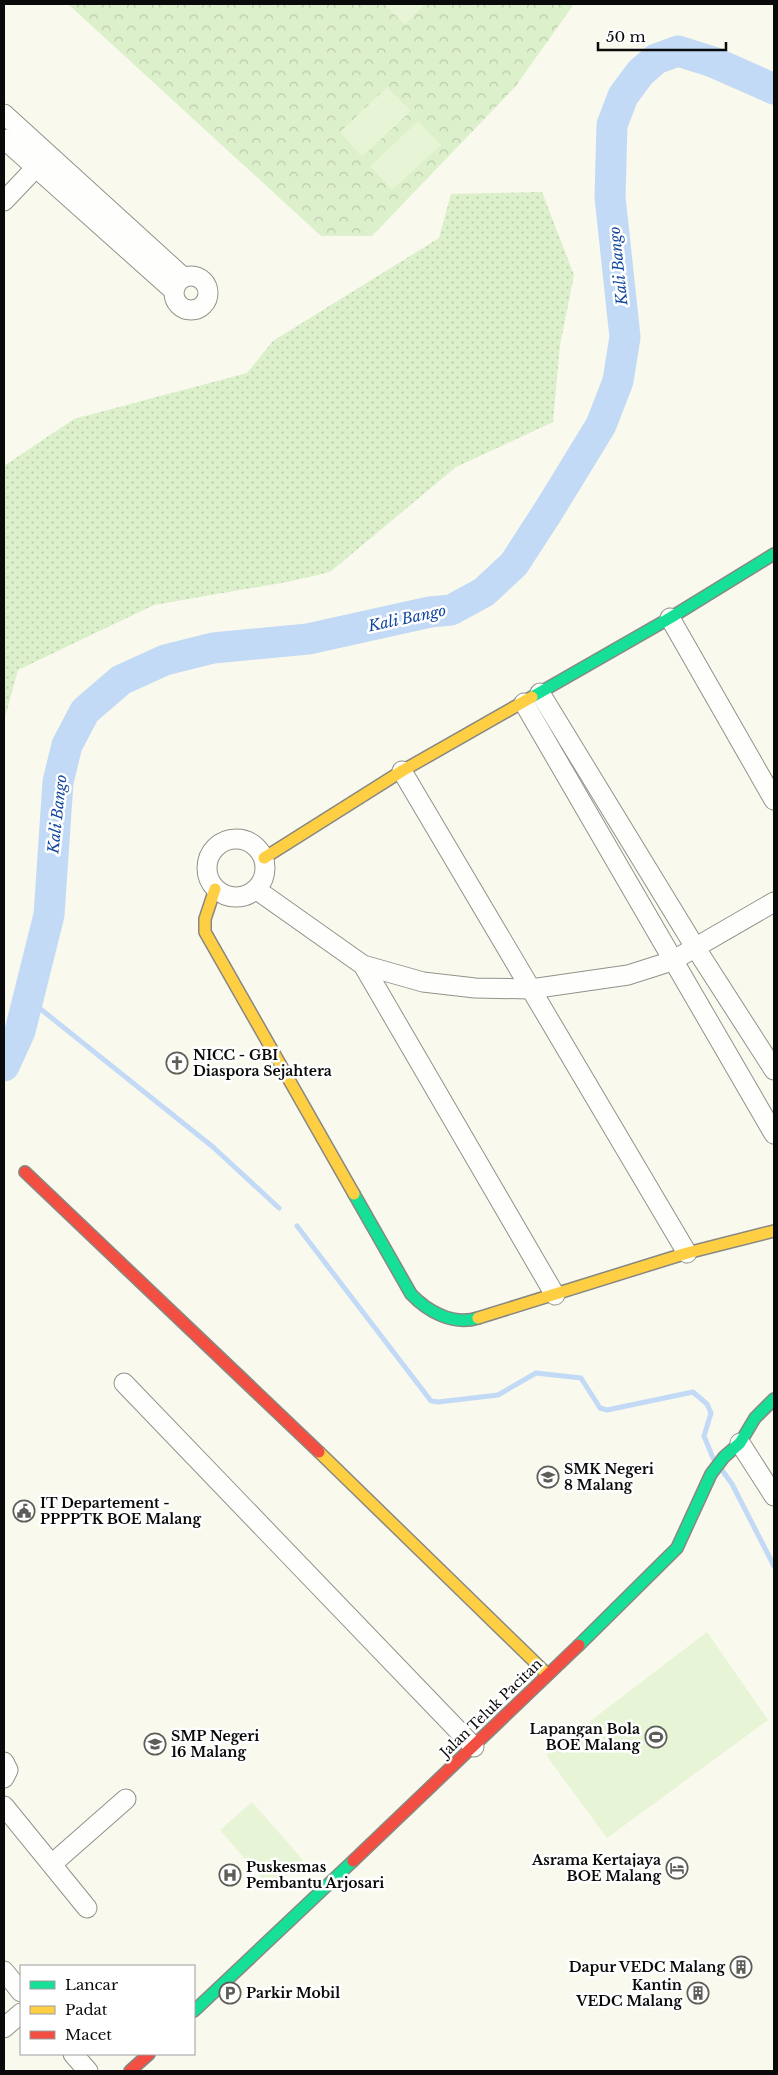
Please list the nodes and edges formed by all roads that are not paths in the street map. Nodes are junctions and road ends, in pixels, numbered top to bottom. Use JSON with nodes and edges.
{"nodes":[{"id":1,"x":4,"y":114,"type":"edge"},
{"id":2,"x":4,"y":139,"type":"edge"},
{"id":3,"x":48,"y":155,"type":"junction"},
{"id":4,"x":35,"y":168,"type":"junction"},
{"id":5,"x":4,"y":202,"type":"edge"},
{"id":6,"x":774,"y":554,"type":"edge"},
{"id":7,"x":670,"y":618,"type":"junction"},
{"id":8,"x":540,"y":693,"type":"junction"},
{"id":9,"x":524,"y":703,"type":"junction"},
{"id":10,"x":402,"y":771,"type":"junction"},
{"id":11,"x":774,"y":800,"type":"edge"},
{"id":12,"x":264,"y":858,"type":"junction"},
{"id":13,"x":216,"y":889,"type":"junction"},
{"id":14,"x":257,"y":890,"type":"junction"},
{"id":15,"x":774,"y":902,"type":"edge"},
{"id":16,"x":695,"y":947,"type":"junction"},
{"id":17,"x":672,"y":961,"type":"junction"},
{"id":18,"x":363,"y":964,"type":"junction"},
{"id":19,"x":530,"y":989,"type":"junction"},
{"id":20,"x":774,"y":1070,"type":"edge"},
{"id":21,"x":774,"y":1134,"type":"edge"},
{"id":22,"x":26,"y":1172,"type":"dead end"},
{"id":23,"x":774,"y":1231,"type":"edge"},
{"id":24,"x":687,"y":1254,"type":"junction"},
{"id":25,"x":555,"y":1295,"type":"junction"},
{"id":26,"x":124,"y":1383,"type":"dead end"},
{"id":27,"x":774,"y":1399,"type":"edge"},
{"id":28,"x":740,"y":1443,"type":"junction"},
{"id":29,"x":774,"y":1496,"type":"edge"},
{"id":30,"x":547,"y":1674,"type":"junction"},
{"id":31,"x":474,"y":1747,"type":"junction"},
{"id":32,"x":4,"y":1762,"type":"edge"},
{"id":33,"x":4,"y":1778,"type":"edge"},
{"id":34,"x":126,"y":1799,"type":"dead end"},
{"id":35,"x":4,"y":1806,"type":"edge"},
{"id":36,"x":52,"y":1864,"type":"junction"},
{"id":37,"x":87,"y":1908,"type":"dead end"},
{"id":38,"x":4,"y":1971,"type":"edge"},
{"id":39,"x":20,"y":1991,"type":"edge"},
{"id":40,"x":195,"y":2010,"type":"edge"},
{"id":41,"x":20,"y":2014,"type":"edge"},
{"id":42,"x":4,"y":2028,"type":"edge"},
{"id":43,"x":74,"y":2055,"type":"edge"},
{"id":44,"x":148,"y":2055,"type":"edge"},
{"id":45,"x":88,"y":2071,"type":"edge"},
{"id":46,"x":130,"y":2071,"type":"edge"}],
"edges":[{"from":1,"to":3,"type":"street"},
{"from":2,"to":4,"type":"street"},
{"from":3,"to":4,"type":"street"},
{"from":3,"to":4,"type":"street"},
{"from":4,"to":5,"type":"street"},
{"from":6,"to":7,"type":"street"},
{"from":7,"to":8,"type":"street"},
{"from":7,"to":11,"type":"street"},
{"from":8,"to":9,"type":"street"},
{"from":8,"to":16,"type":"street"},
{"from":9,"to":10,"type":"street"},
{"from":9,"to":17,"type":"street"},
{"from":10,"to":12,"type":"street"},
{"from":10,"to":19,"type":"street"},
{"from":12,"to":13,"type":"street"},
{"from":12,"to":14,"type":"street"},
{"from":13,"to":14,"type":"street"},
{"from":13,"to":25,"type":"street"},
{"from":14,"to":18,"type":"street"},
{"from":15,"to":16,"type":"street"},
{"from":16,"to":17,"type":"street"},
{"from":16,"to":20,"type":"street"},
{"from":17,"to":19,"type":"street"},
{"from":17,"to":21,"type":"street"},
{"from":18,"to":19,"type":"street"},
{"from":18,"to":25,"type":"street"},
{"from":19,"to":24,"type":"street"},
{"from":22,"to":30,"type":"street"},
{"from":23,"to":24,"type":"street"},
{"from":24,"to":25,"type":"street"},
{"from":26,"to":31,"type":"street"},
{"from":27,"to":28,"type":"street","name":"Jalan Teluk Pacitan"},
{"from":28,"to":29,"type":"street"},
{"from":28,"to":30,"type":"street","name":"Jalan Teluk Pacitan"},
{"from":30,"to":31,"type":"street","name":"Jalan Teluk Pacitan"},
{"from":31,"to":40,"type":"street","name":"Jalan Teluk Pacitan"},
{"from":32,"to":33,"type":"street"},
{"from":34,"to":36,"type":"street"},
{"from":35,"to":36,"type":"street"},
{"from":36,"to":37,"type":"street"},
{"from":38,"to":39,"type":"street"},
{"from":41,"to":42,"type":"street"},
{"from":43,"to":45,"type":"street"},
{"from":44,"to":46,"type":"street"}]}
